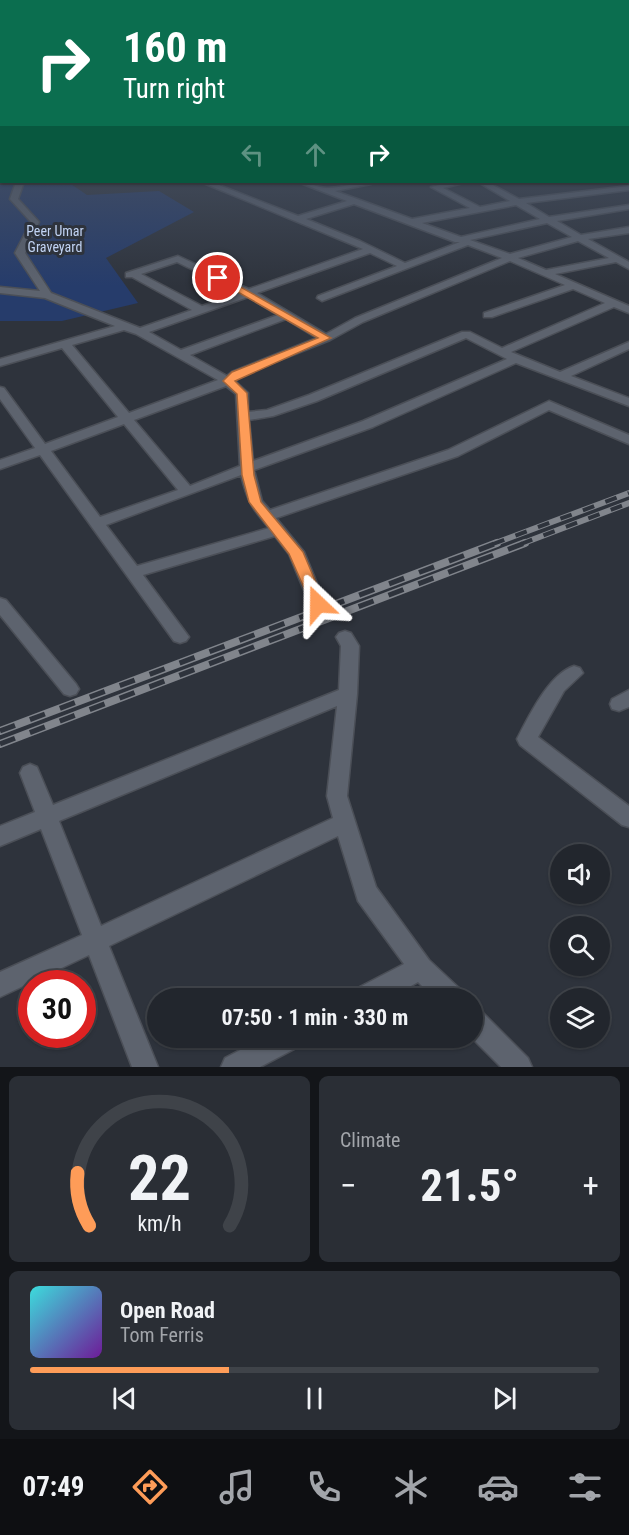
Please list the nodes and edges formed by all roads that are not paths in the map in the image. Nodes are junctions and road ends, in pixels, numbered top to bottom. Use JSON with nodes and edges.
{"nodes":[{"id":1,"x":18,"y":187,"type":"edge"},
{"id":2,"x":217,"y":187,"type":"edge"},
{"id":3,"x":318,"y":187,"type":"edge"},
{"id":4,"x":344,"y":187,"type":"edge"},
{"id":5,"x":436,"y":187,"type":"edge"},
{"id":6,"x":491,"y":187,"type":"edge"},
{"id":7,"x":629,"y":188,"type":"edge"},
{"id":8,"x":328,"y":190,"type":"junction"},
{"id":9,"x":356,"y":201,"type":"junction"},
{"id":10,"x":518,"y":202,"type":"junction"},
{"id":11,"x":629,"y":207,"type":"edge"},
{"id":12,"x":478,"y":209,"type":"junction"},
{"id":13,"x":298,"y":219,"type":"junction"},
{"id":14,"x":547,"y":220,"type":"junction"},
{"id":15,"x":411,"y":222,"type":"junction"},
{"id":16,"x":629,"y":230,"type":"edge"},
{"id":17,"x":578,"y":238,"type":"junction"},
{"id":18,"x":462,"y":241,"type":"junction"},
{"id":19,"x":369,"y":250,"type":"junction"},
{"id":20,"x":629,"y":255,"type":"edge"},
{"id":21,"x":511,"y":258,"type":"junction"},
{"id":22,"x":615,"y":261,"type":"junction"},
{"id":23,"x":404,"y":266,"type":"junction"},
{"id":24,"x":629,"y":267,"type":"edge"},
{"id":25,"x":545,"y":273,"type":"junction"},
{"id":26,"x":575,"y":285,"type":"junction"},
{"id":27,"x":0,"y":290,"type":"edge"},
{"id":28,"x":249,"y":293,"type":"junction"},
{"id":29,"x":47,"y":295,"type":"junction"},
{"id":30,"x":322,"y":298,"type":"dead end"},
{"id":31,"x":615,"y":303,"type":"junction"},
{"id":32,"x":629,"y":309,"type":"edge"},
{"id":33,"x":201,"y":310,"type":"junction"},
{"id":34,"x":287,"y":315,"type":"junction"},
{"id":35,"x":488,"y":315,"type":"dead end"},
{"id":36,"x":125,"y":326,"type":"junction"},
{"id":37,"x":140,"y":332,"type":"junction"},
{"id":38,"x":326,"y":338,"type":"junction"},
{"id":39,"x":64,"y":343,"type":"junction"},
{"id":40,"x":629,"y":345,"type":"edge"},
{"id":41,"x":502,"y":352,"type":"junction"},
{"id":42,"x":179,"y":356,"type":"junction"},
{"id":43,"x":516,"y":359,"type":"junction"},
{"id":44,"x":0,"y":363,"type":"edge"},
{"id":45,"x":561,"y":376,"type":"junction"},
{"id":46,"x":228,"y":381,"type":"junction"},
{"id":47,"x":0,"y":391,"type":"edge"},
{"id":48,"x":629,"y":402,"type":"edge"},
{"id":49,"x":242,"y":417,"type":"junction"},
{"id":50,"x":126,"y":418,"type":"junction"},
{"id":51,"x":629,"y":440,"type":"edge"},
{"id":52,"x":42,"y":449,"type":"junction"},
{"id":53,"x":0,"y":465,"type":"edge"},
{"id":54,"x":247,"y":468,"type":"junction"},
{"id":55,"x":187,"y":492,"type":"junction"},
{"id":56,"x":265,"y":517,"type":"junction"},
{"id":57,"x":96,"y":523,"type":"junction"},
{"id":58,"x":277,"y":531,"type":"junction"},
{"id":59,"x":133,"y":573,"type":"junction"},
{"id":60,"x":0,"y":604,"type":"edge"},
{"id":61,"x":318,"y":604,"type":"dead end"},
{"id":62,"x":180,"y":637,"type":"dead end"},
{"id":63,"x":345,"y":637,"type":"dead end"},
{"id":64,"x":574,"y":673,"type":"dead end"},
{"id":65,"x":70,"y":689,"type":"dead end"},
{"id":66,"x":348,"y":694,"type":"junction"},
{"id":67,"x":30,"y":773,"type":"dead end"},
{"id":68,"x":47,"y":817,"type":"junction"},
{"id":69,"x":629,"y":818,"type":"edge"},
{"id":70,"x":345,"y":823,"type":"junction"},
{"id":71,"x":0,"y":837,"type":"edge"},
{"id":72,"x":96,"y":941,"type":"junction"},
{"id":73,"x":421,"y":968,"type":"junction"},
{"id":74,"x":0,"y":985,"type":"edge"},
{"id":75,"x":384,"y":988,"type":"edge"},
{"id":76,"x":441,"y":988,"type":"edge"},
{"id":77,"x":483,"y":1031,"type":"edge"},
{"id":78,"x":270,"y":1048,"type":"edge"},
{"id":79,"x":145,"y":1067,"type":"edge"},
{"id":80,"x":234,"y":1067,"type":"edge"},
{"id":81,"x":519,"y":1067,"type":"edge"}],
"edges":[{"from":1,"to":29,"type":"street"},
{"from":2,"to":13,"type":"street"},
{"from":3,"to":8,"type":"street"},
{"from":4,"to":8,"type":"street"},
{"from":5,"to":12,"type":"street"},
{"from":6,"to":10,"type":"street"},
{"from":7,"to":10,"type":"street"},
{"from":8,"to":9,"type":"street"},
{"from":9,"to":13,"type":"street"},
{"from":9,"to":15,"type":"street"},
{"from":10,"to":12,"type":"street"},
{"from":10,"to":14,"type":"street"},
{"from":11,"to":14,"type":"street"},
{"from":12,"to":15,"type":"street"},
{"from":13,"to":19,"type":"street"},
{"from":14,"to":17,"type":"street"},
{"from":14,"to":18,"type":"street"},
{"from":15,"to":18,"type":"street"},
{"from":16,"to":17,"type":"street"},
{"from":17,"to":21,"type":"street"},
{"from":17,"to":22,"type":"street"},
{"from":18,"to":21,"type":"street"},
{"from":18,"to":23,"type":"street"},
{"from":19,"to":23,"type":"street"},
{"from":19,"to":28,"type":"street"},
{"from":20,"to":22,"type":"street"},
{"from":21,"to":25,"type":"street"},
{"from":21,"to":38,"type":"street"},
{"from":22,"to":24,"type":"street"},
{"from":22,"to":25,"type":"street"},
{"from":23,"to":30,"type":"street"},
{"from":25,"to":26,"type":"street"},
{"from":26,"to":31,"type":"street"},
{"from":26,"to":35,"type":"street"},
{"from":27,"to":29,"type":"street"},
{"from":28,"to":33,"type":"street"},
{"from":28,"to":33,"type":"street"},
{"from":28,"to":34,"type":"street"},
{"from":29,"to":36,"type":"street"},
{"from":31,"to":32,"type":"street"},
{"from":31,"to":41,"type":"street"},
{"from":33,"to":37,"type":"street"},
{"from":34,"to":38,"type":"street"},
{"from":34,"to":42,"type":"street"},
{"from":36,"to":37,"type":"street"},
{"from":36,"to":39,"type":"street"},
{"from":37,"to":42,"type":"street"},
{"from":38,"to":46,"type":"street"},
{"from":39,"to":44,"type":"street"},
{"from":39,"to":50,"type":"street"},
{"from":40,"to":45,"type":"street"},
{"from":41,"to":43,"type":"street"},
{"from":41,"to":49,"type":"street"},
{"from":42,"to":46,"type":"street"},
{"from":43,"to":45,"type":"street"},
{"from":43,"to":54,"type":"street"},
{"from":45,"to":48,"type":"street"},
{"from":46,"to":49,"type":"street"},
{"from":46,"to":50,"type":"street"},
{"from":47,"to":52,"type":"street"},
{"from":49,"to":54,"type":"street"},
{"from":50,"to":52,"type":"street"},
{"from":50,"to":55,"type":"street"},
{"from":51,"to":56,"type":"street"},
{"from":52,"to":53,"type":"street"},
{"from":52,"to":57,"type":"street"},
{"from":54,"to":55,"type":"street"},
{"from":54,"to":56,"type":"street"},
{"from":55,"to":57,"type":"street"},
{"from":56,"to":58,"type":"street"},
{"from":57,"to":59,"type":"street"},
{"from":58,"to":59,"type":"street"},
{"from":58,"to":61,"type":"street"},
{"from":59,"to":62,"type":"street"},
{"from":60,"to":65,"type":"street"},
{"from":63,"to":66,"type":"street"},
{"from":64,"to":69,"type":"street"},
{"from":66,"to":68,"type":"street"},
{"from":66,"to":70,"type":"street"},
{"from":67,"to":68,"type":"street"},
{"from":68,"to":71,"type":"street"},
{"from":68,"to":72,"type":"street"},
{"from":70,"to":72,"type":"street"},
{"from":70,"to":73,"type":"street"},
{"from":72,"to":74,"type":"street"},
{"from":72,"to":79,"type":"street"},
{"from":73,"to":75,"type":"street"},
{"from":73,"to":76,"type":"street"},
{"from":77,"to":81,"type":"street"},
{"from":78,"to":80,"type":"street"}]}
